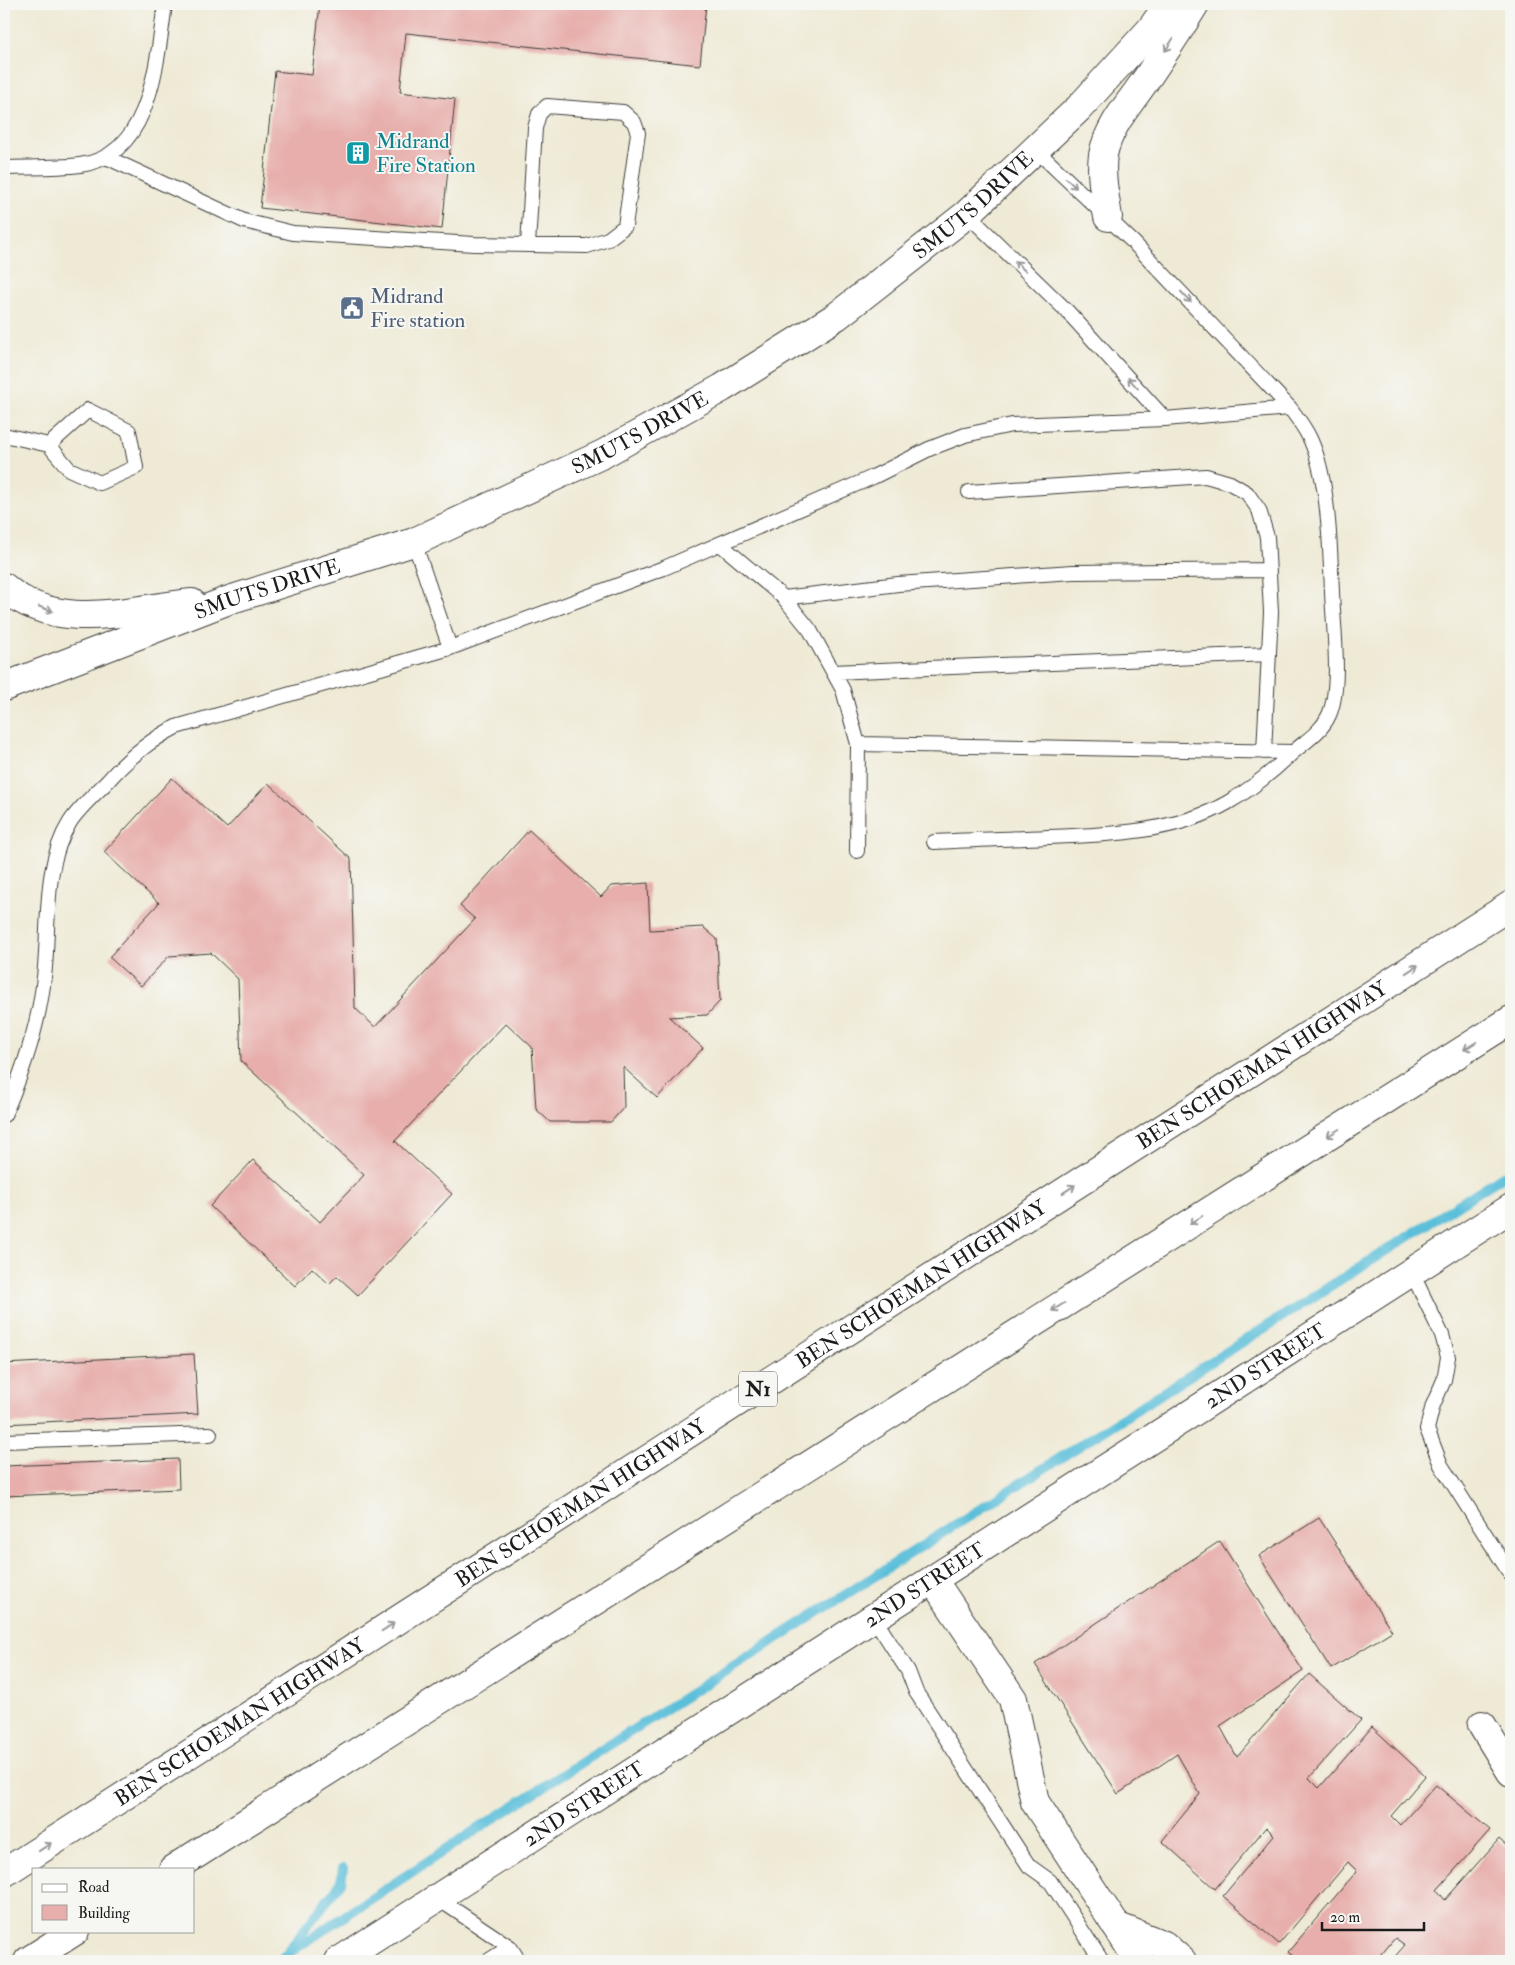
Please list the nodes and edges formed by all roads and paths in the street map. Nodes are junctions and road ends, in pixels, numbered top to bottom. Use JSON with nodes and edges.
{"nodes":[{"id":1,"x":166,"y":4,"type":"edge"},
{"id":2,"x":1169,"y":4,"type":"edge"},
{"id":3,"x":1195,"y":4,"type":"edge"},
{"id":4,"x":1035,"y":150,"type":"junction"},
{"id":5,"x":106,"y":157,"type":"junction"},
{"id":6,"x":4,"y":168,"type":"edge"},
{"id":7,"x":967,"y":214,"type":"junction"},
{"id":8,"x":1108,"y":217,"type":"junction"},
{"id":9,"x":528,"y":245,"type":"junction"},
{"id":10,"x":1290,"y":408,"type":"junction"},
{"id":11,"x":1166,"y":419,"type":"junction"},
{"id":12,"x":4,"y":435,"type":"edge"},
{"id":13,"x":49,"y":445,"type":"junction"},
{"id":14,"x":969,"y":492,"type":"dead end"},
{"id":15,"x":414,"y":542,"type":"junction"},
{"id":16,"x":720,"y":544,"type":"junction"},
{"id":17,"x":1269,"y":570,"type":"junction"},
{"id":18,"x":4,"y":586,"type":"edge"},
{"id":19,"x":784,"y":598,"type":"junction"},
{"id":20,"x":229,"y":600,"type":"junction"},
{"id":21,"x":450,"y":648,"type":"junction"},
{"id":22,"x":1269,"y":654,"type":"junction"},
{"id":23,"x":833,"y":672,"type":"junction"},
{"id":24,"x":4,"y":687,"type":"edge"},
{"id":25,"x":858,"y":744,"type":"junction"},
{"id":26,"x":1264,"y":752,"type":"junction"},
{"id":27,"x":1293,"y":752,"type":"junction"},
{"id":28,"x":934,"y":842,"type":"dead end"},
{"id":29,"x":857,"y":850,"type":"dead end"},
{"id":30,"x":1511,"y":905,"type":"edge"},
{"id":31,"x":1511,"y":1020,"type":"edge"},
{"id":32,"x":4,"y":1115,"type":"edge"},
{"id":33,"x":1511,"y":1208,"type":"edge"},
{"id":34,"x":1412,"y":1273,"type":"junction"},
{"id":35,"x":210,"y":1434,"type":"dead end"},
{"id":36,"x":4,"y":1441,"type":"edge"},
{"id":37,"x":1511,"y":1575,"type":"edge"},
{"id":38,"x":933,"y":1580,"type":"junction"},
{"id":39,"x":874,"y":1618,"type":"junction"},
{"id":40,"x":1482,"y":1725,"type":"dead end"},
{"id":41,"x":1511,"y":1772,"type":"edge"},
{"id":42,"x":175,"y":1868,"type":"edge"},
{"id":43,"x":4,"y":1874,"type":"edge"},
{"id":44,"x":437,"y":1898,"type":"junction"},
{"id":45,"x":1116,"y":1926,"type":"junction"},
{"id":46,"x":73,"y":1932,"type":"edge"},
{"id":47,"x":510,"y":1947,"type":"junction"},
{"id":48,"x":28,"y":1961,"type":"edge"},
{"id":49,"x":339,"y":1961,"type":"edge"},
{"id":50,"x":488,"y":1961,"type":"edge"},
{"id":51,"x":519,"y":1961,"type":"edge"},
{"id":52,"x":1102,"y":1961,"type":"edge"},
{"id":53,"x":1139,"y":1961,"type":"edge"},
{"id":54,"x":1182,"y":1961,"type":"edge"}],
"edges":[{"from":1,"to":5,"type":"lane"},
{"from":2,"to":4,"type":"main road","name":"SMUTS DRIVE"},
{"from":3,"to":8,"type":"main road","one_way":true},
{"from":4,"to":7,"type":"main road","name":"SMUTS DRIVE"},
{"from":4,"to":8,"type":"lane","one_way":true},
{"from":5,"to":6,"type":"lane"},
{"from":5,"to":9,"type":"lane"},
{"from":11,"to":7,"type":"lane","one_way":true},
{"from":7,"to":15,"type":"main road","name":"SMUTS DRIVE"},
{"from":8,"to":10,"type":"lane","one_way":true},
{"from":9,"to":9,"type":"lane"},
{"from":10,"to":11,"type":"lane"},
{"from":10,"to":27,"type":"lane"},
{"from":11,"to":16,"type":"lane"},
{"from":12,"to":13,"type":"lane"},
{"from":13,"to":13,"type":"lane"},
{"from":14,"to":17,"type":"lane"},
{"from":15,"to":20,"type":"main road","name":"SMUTS DRIVE"},
{"from":15,"to":21,"type":"lane"},
{"from":16,"to":19,"type":"lane"},
{"from":16,"to":21,"type":"lane"},
{"from":17,"to":19,"type":"lane"},
{"from":17,"to":22,"type":"lane"},
{"from":18,"to":20,"type":"main road","one_way":true},
{"from":19,"to":23,"type":"lane"},
{"from":20,"to":24,"type":"main road","name":"SMUTS DRIVE"},
{"from":21,"to":32,"type":"lane"},
{"from":22,"to":23,"type":"lane"},
{"from":22,"to":26,"type":"lane"},
{"from":23,"to":25,"type":"lane"},
{"from":25,"to":26,"type":"lane"},
{"from":25,"to":29,"type":"lane"},
{"from":26,"to":27,"type":"lane"},
{"from":27,"to":28,"type":"lane"},
{"from":43,"to":30,"type":"main road","name":"BEN SCHOEMAN HIGHWAY","number":"N1","one_way":true},
{"from":31,"to":42,"type":"main road","one_way":true},
{"from":33,"to":34,"type":"main road","name":"2ND STREET"},
{"from":34,"to":37,"type":"lane"},
{"from":34,"to":38,"type":"main road","name":"2ND STREET"},
{"from":35,"to":36,"type":"lane"},
{"from":38,"to":39,"type":"main road","name":"2ND STREET"},
{"from":38,"to":45,"type":"main road"},
{"from":39,"to":44,"type":"main road","name":"2ND STREET"},
{"from":39,"to":52,"type":"lane"},
{"from":40,"to":41,"type":"main road"},
{"from":44,"to":47,"type":"lane"},
{"from":44,"to":49,"type":"main road","name":"2ND STREET"},
{"from":45,"to":53,"type":"main road"},
{"from":45,"to":54,"type":"main road"},
{"from":46,"to":48,"type":"main road"},
{"from":47,"to":50,"type":"lane"},
{"from":47,"to":51,"type":"lane"}]}
